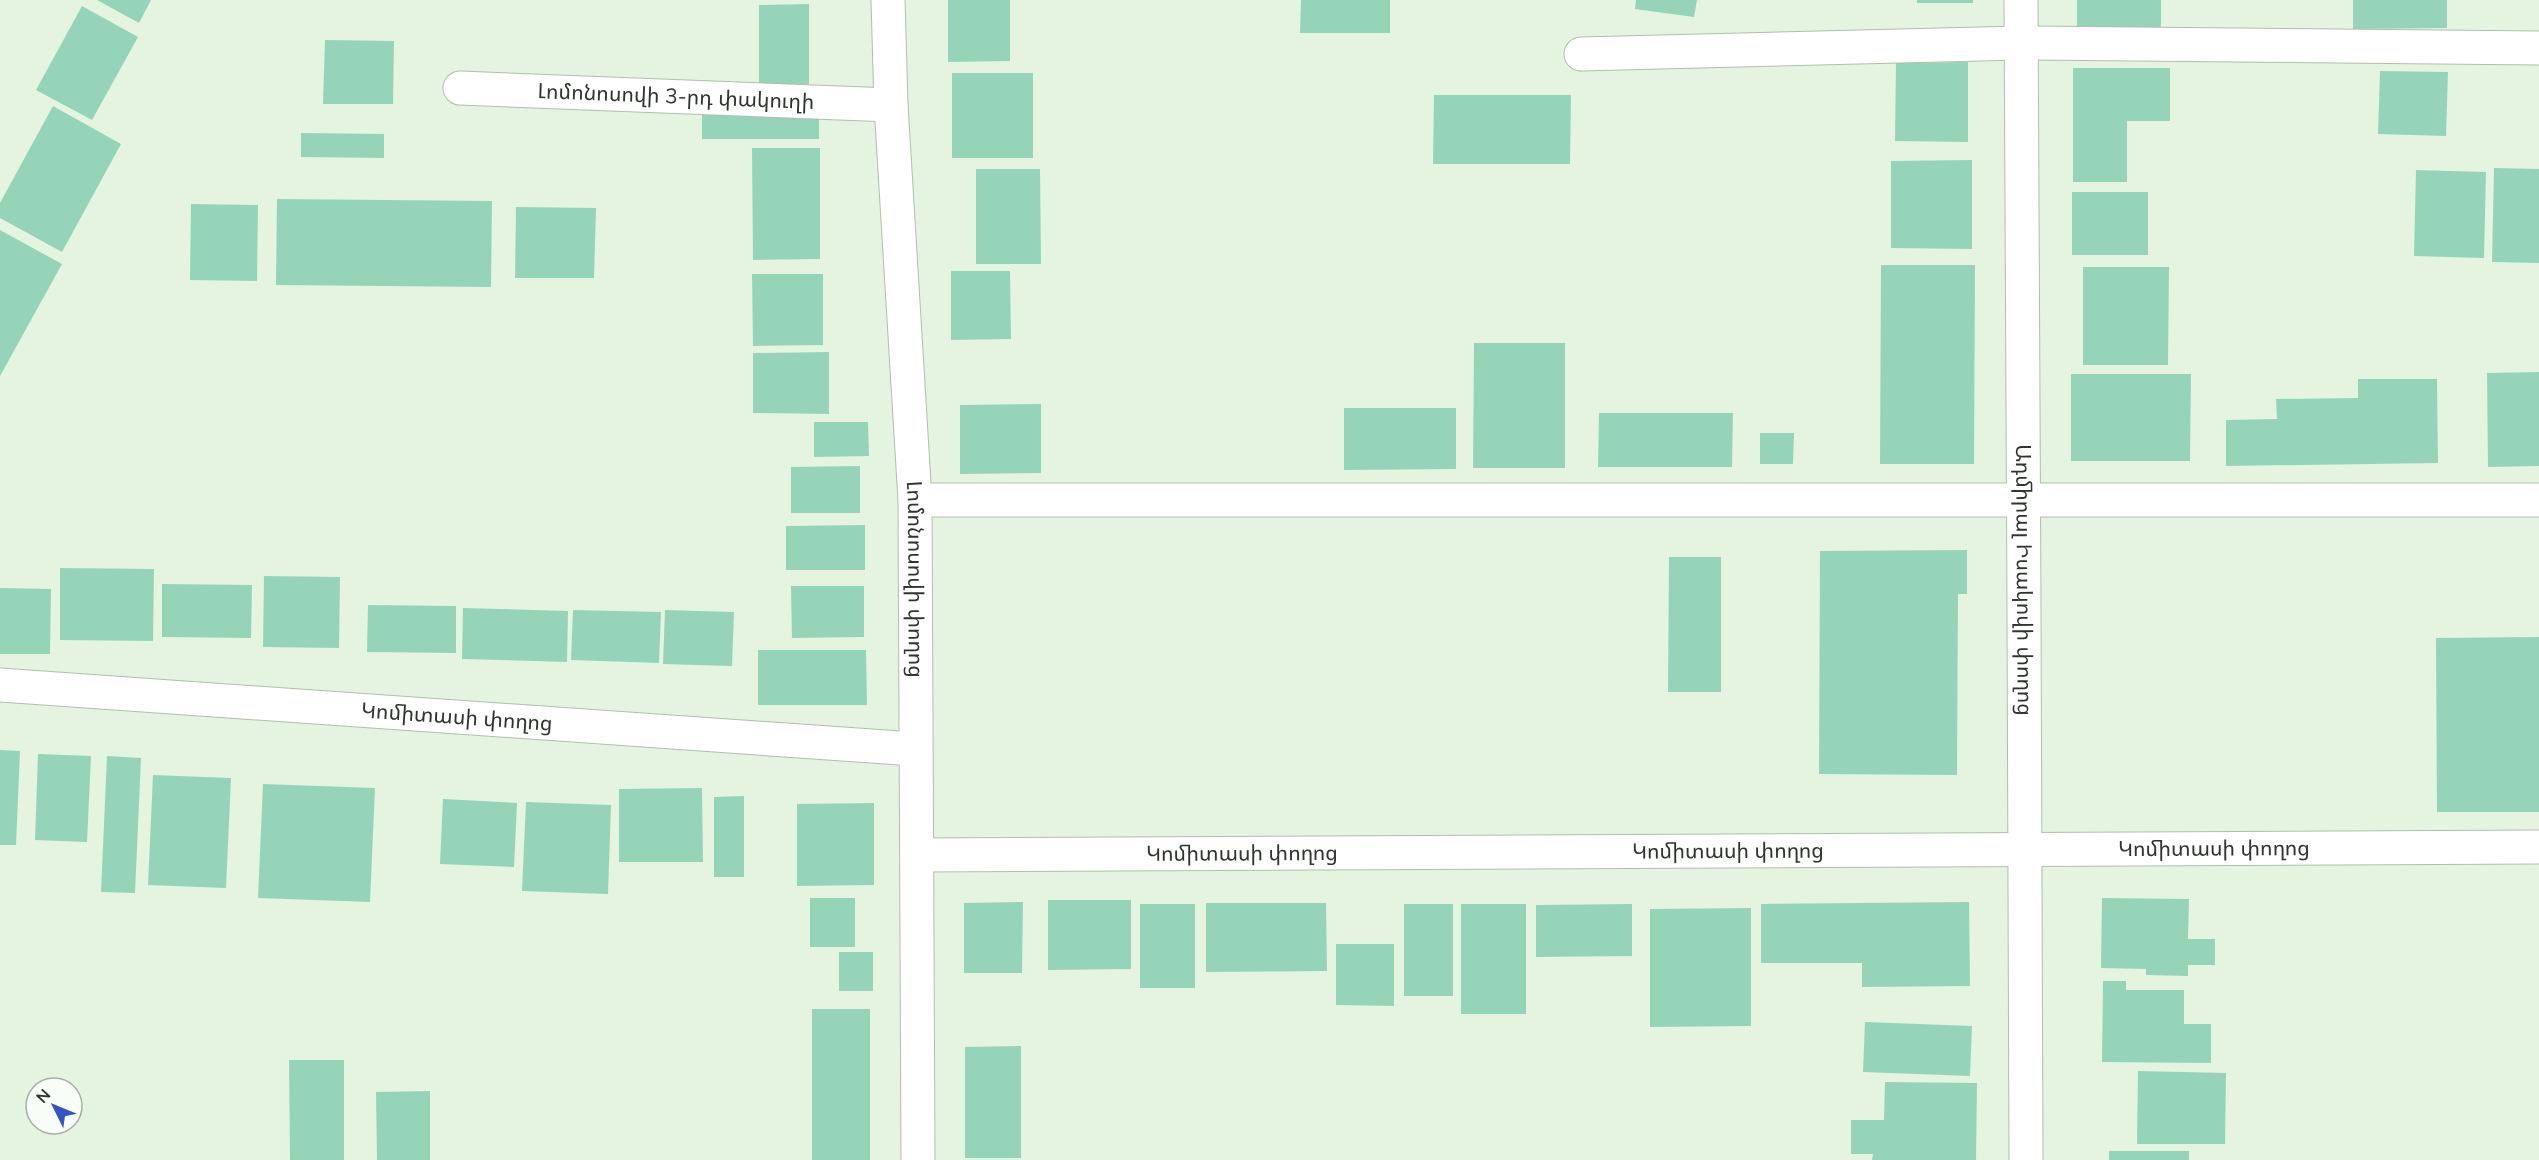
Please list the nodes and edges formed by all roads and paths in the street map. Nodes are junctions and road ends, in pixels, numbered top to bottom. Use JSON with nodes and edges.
{"nodes":[{"id":1,"x":888,"y":0,"type":"edge"},
{"id":2,"x":2021,"y":0,"type":"edge"},
{"id":3,"x":2021,"y":43,"type":"junction"},
{"id":4,"x":2539,"y":48,"type":"edge"},
{"id":5,"x":1581,"y":54,"type":"dead end"},
{"id":6,"x":460,"y":88,"type":"dead end"},
{"id":7,"x":891,"y":105,"type":"junction"},
{"id":8,"x":915,"y":500,"type":"junction"},
{"id":9,"x":2539,"y":500,"type":"edge"},
{"id":10,"x":2022,"y":501,"type":"junction"},
{"id":11,"x":0,"y":685,"type":"edge"},
{"id":12,"x":914,"y":749,"type":"junction"},
{"id":13,"x":2539,"y":847,"type":"edge"},
{"id":14,"x":2027,"y":850,"type":"junction"},
{"id":15,"x":918,"y":855,"type":"junction"},
{"id":16,"x":918,"y":1160,"type":"edge"},
{"id":17,"x":2026,"y":1160,"type":"edge"}],
"edges":[{"from":1,"to":7,"type":"street","name":"Լոմոնոսովի փողոց"},
{"from":2,"to":3,"type":"street","name":"Ադմիրալ Իսակովի փողոց"},
{"from":3,"to":4,"type":"street"},
{"from":3,"to":5,"type":"street"},
{"from":3,"to":10,"type":"street","name":"Ադմիրալ Իսակովի փողոց"},
{"from":6,"to":7,"type":"street","name":"Լոմոնոսովի 3-րդ փակուղի"},
{"from":7,"to":8,"type":"street","name":"Լոմոնոսովի փողոց"},
{"from":8,"to":10,"type":"street"},
{"from":8,"to":12,"type":"street","name":"Լոմոնոսովի փողոց"},
{"from":9,"to":10,"type":"street"},
{"from":10,"to":14,"type":"street","name":"Ադմիրալ Իսակովի փողոց"},
{"from":11,"to":12,"type":"street","name":"Կոմիտասի փողոց"},
{"from":12,"to":15,"type":"street","name":"Լոմոնոսովի փողոց"},
{"from":13,"to":14,"type":"street","name":"Կոմիտասի փողոց"},
{"from":14,"to":15,"type":"street","name":"Կոմիտասի փողոց"},
{"from":14,"to":17,"type":"street","name":"Ադմիրալ Իսակովի փողոց"},
{"from":15,"to":16,"type":"street","name":"Լոմոնոսովի փողոց"}]}
